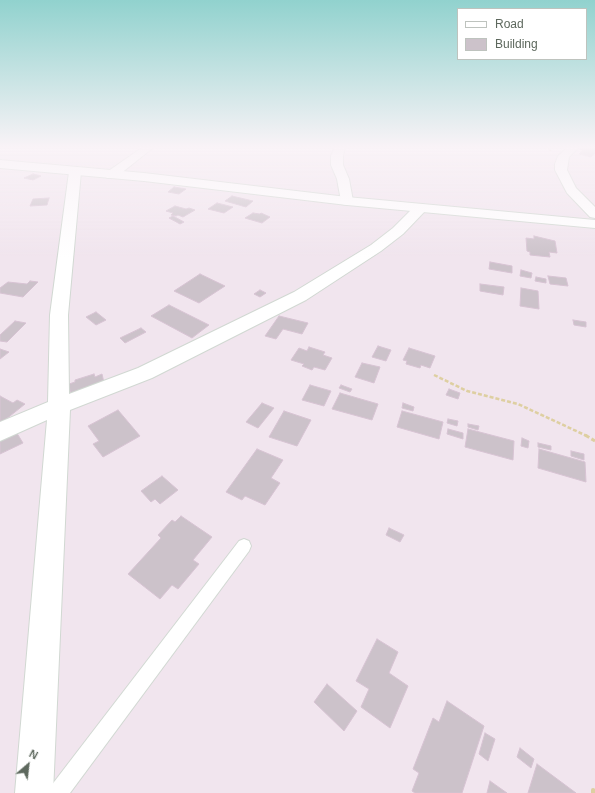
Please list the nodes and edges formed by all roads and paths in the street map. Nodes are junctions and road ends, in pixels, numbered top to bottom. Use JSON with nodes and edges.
{"nodes":[{"id":1,"x":74,"y":184,"type":"edge"},
{"id":2,"x":193,"y":184,"type":"edge"},
{"id":3,"x":344,"y":184,"type":"edge"},
{"id":4,"x":568,"y":184,"type":"edge"},
{"id":5,"x":347,"y":201,"type":"junction"},
{"id":6,"x":421,"y":208,"type":"junction"},
{"id":7,"x":595,"y":214,"type":"edge"},
{"id":8,"x":595,"y":224,"type":"edge"},
{"id":9,"x":434,"y":375,"type":"dead end"},
{"id":10,"x":59,"y":406,"type":"junction"},
{"id":11,"x":0,"y":432,"type":"edge"},
{"id":12,"x":595,"y":441,"type":"edge"},
{"id":13,"x":244,"y":546,"type":"dead end"},
{"id":14,"x":34,"y":793,"type":"edge"},
{"id":15,"x":58,"y":793,"type":"edge"}],
"edges":[{"from":1,"to":10,"type":"street"},
{"from":2,"to":5,"type":"street"},
{"from":3,"to":5,"type":"street"},
{"from":4,"to":7,"type":"street"},
{"from":5,"to":6,"type":"street"},
{"from":6,"to":8,"type":"street"},
{"from":6,"to":10,"type":"street"},
{"from":9,"to":12,"type":"path"},
{"from":10,"to":11,"type":"street"},
{"from":10,"to":14,"type":"street"},
{"from":13,"to":15,"type":"lane"}]}
